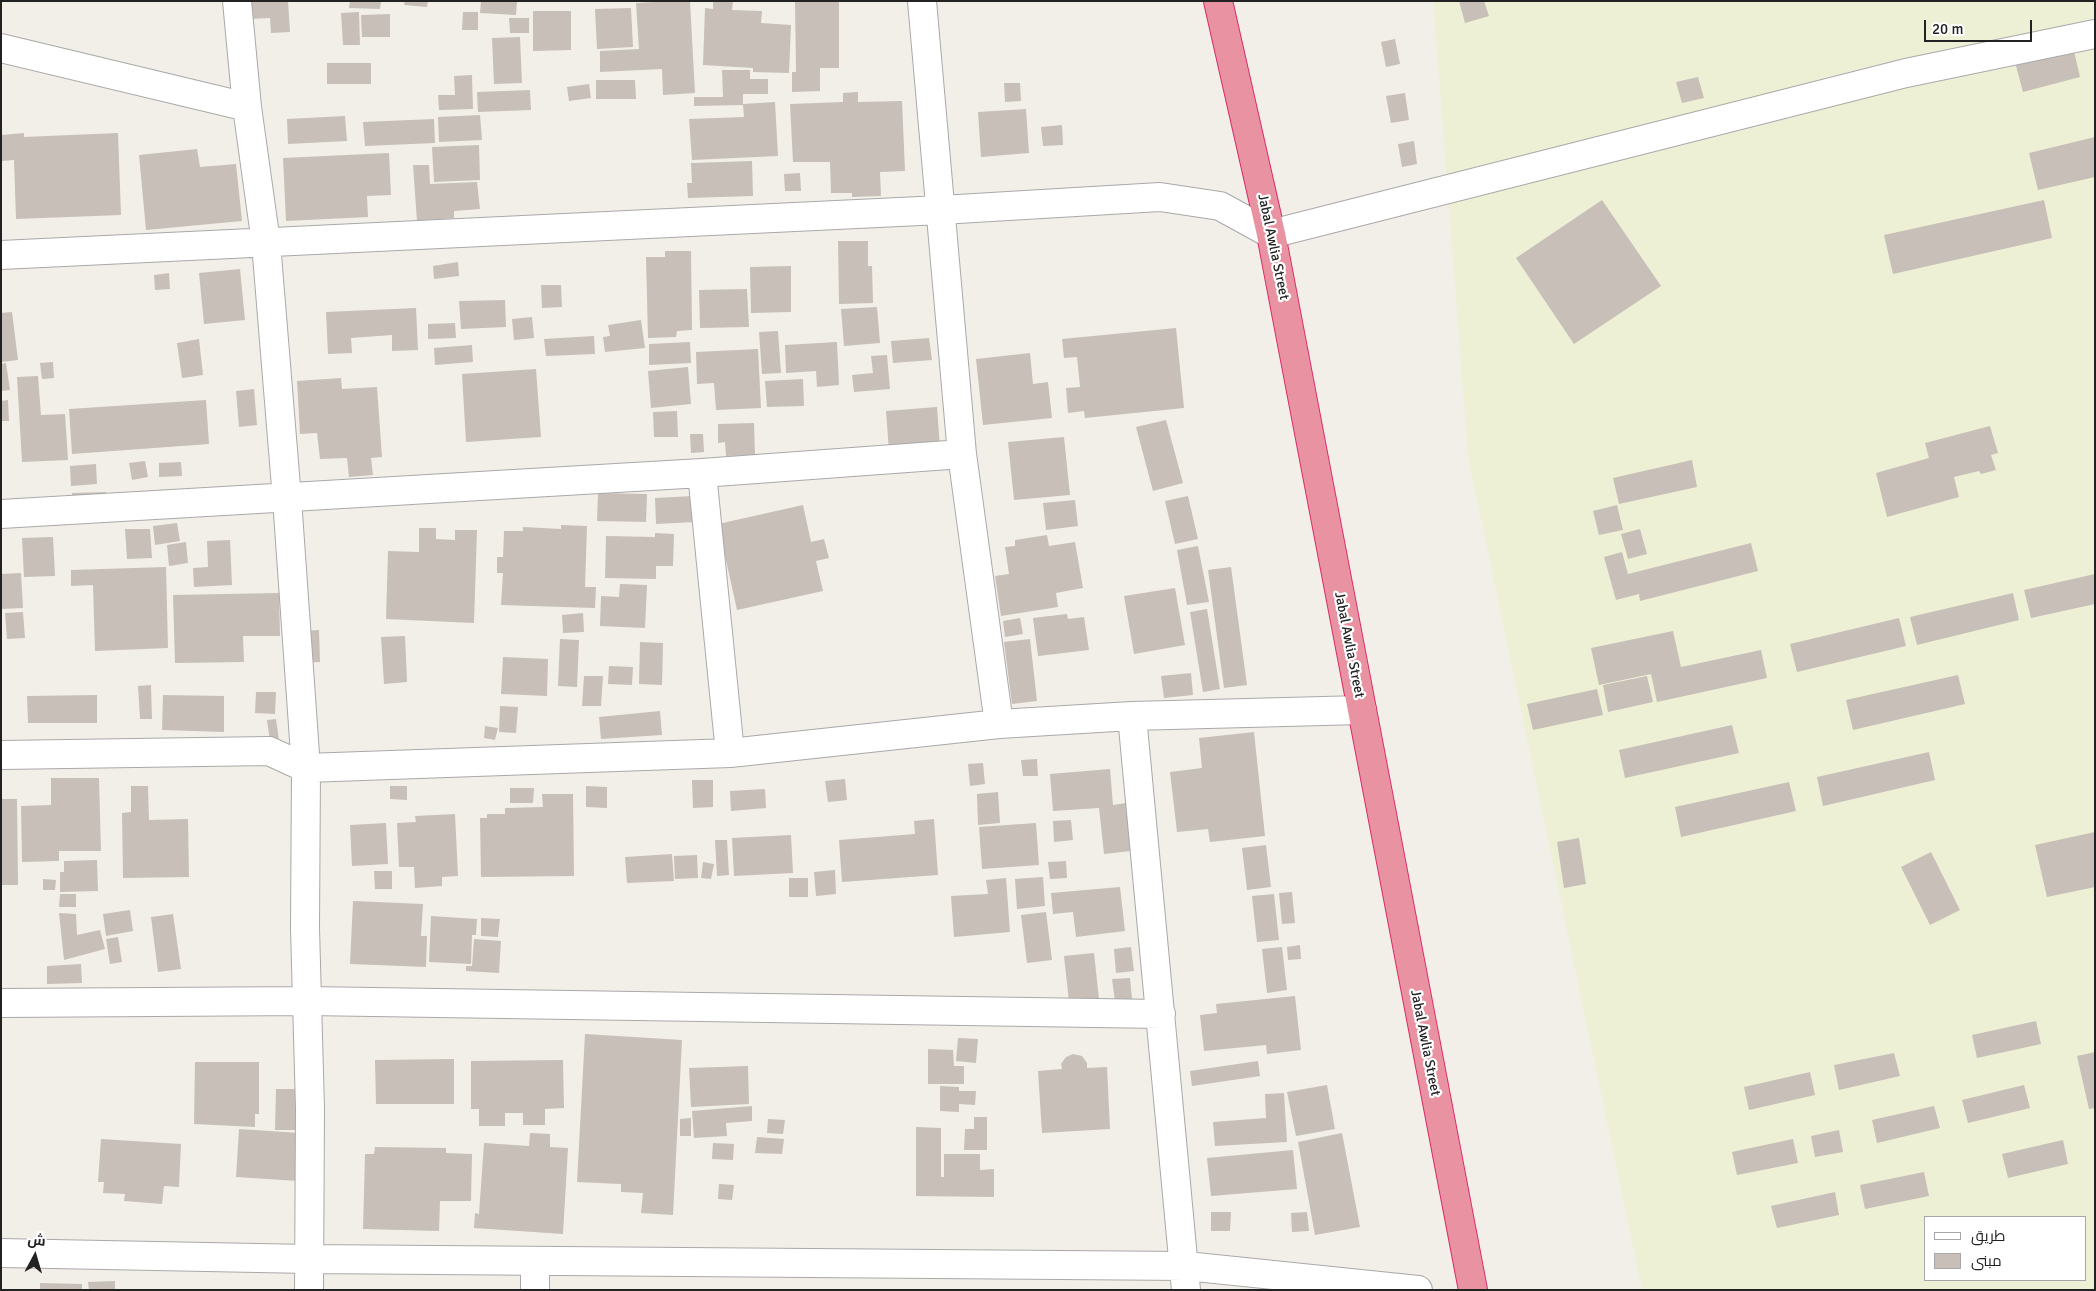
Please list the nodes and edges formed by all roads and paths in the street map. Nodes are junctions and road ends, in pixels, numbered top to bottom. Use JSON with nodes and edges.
{"nodes":[{"id":1,"x":237,"y":1,"type":"edge"},
{"id":2,"x":922,"y":1,"type":"edge"},
{"id":3,"x":1218,"y":1,"type":"edge"},
{"id":4,"x":2095,"y":34,"type":"edge"},
{"id":5,"x":1,"y":48,"type":"edge"},
{"id":6,"x":247,"y":107,"type":"junction"},
{"id":7,"x":941,"y":210,"type":"junction"},
{"id":8,"x":1272,"y":234,"type":"junction"},
{"id":9,"x":266,"y":244,"type":"junction"},
{"id":10,"x":1,"y":255,"type":"edge"},
{"id":11,"x":962,"y":454,"type":"junction"},
{"id":12,"x":702,"y":473,"type":"junction"},
{"id":13,"x":287,"y":499,"type":"junction"},
{"id":14,"x":1,"y":514,"type":"edge"},
{"id":15,"x":1362,"y":710,"type":"junction"},
{"id":16,"x":1132,"y":716,"type":"junction"},
{"id":17,"x":999,"y":724,"type":"junction"},
{"id":18,"x":730,"y":753,"type":"junction"},
{"id":19,"x":1,"y":755,"type":"edge"},
{"id":20,"x":306,"y":768,"type":"junction"},
{"id":21,"x":307,"y":1001,"type":"junction"},
{"id":22,"x":1,"y":1003,"type":"edge"},
{"id":23,"x":1161,"y":1014,"type":"junction"},
{"id":24,"x":1,"y":1253,"type":"edge"},
{"id":25,"x":309,"y":1259,"type":"junction"},
{"id":26,"x":535,"y":1261,"type":"junction"},
{"id":27,"x":1186,"y":1278,"type":"edge"},
{"id":28,"x":309,"y":1290,"type":"edge"},
{"id":29,"x":535,"y":1290,"type":"edge"},
{"id":30,"x":1418,"y":1290,"type":"edge"},
{"id":31,"x":1473,"y":1290,"type":"edge"}],
"edges":[{"from":1,"to":6,"type":"street"},
{"from":2,"to":7,"type":"street"},
{"from":3,"to":8,"type":"highway","name":"Jabal Awlia Street"},
{"from":4,"to":8,"type":"street"},
{"from":5,"to":6,"type":"street"},
{"from":6,"to":9,"type":"street"},
{"from":7,"to":8,"type":"street"},
{"from":7,"to":9,"type":"street"},
{"from":7,"to":11,"type":"street"},
{"from":8,"to":15,"type":"highway","name":"Jabal Awlia Street"},
{"from":9,"to":10,"type":"street"},
{"from":9,"to":13,"type":"street"},
{"from":11,"to":12,"type":"street"},
{"from":11,"to":17,"type":"street"},
{"from":12,"to":13,"type":"street"},
{"from":12,"to":18,"type":"street"},
{"from":13,"to":14,"type":"street"},
{"from":13,"to":20,"type":"street"},
{"from":15,"to":16,"type":"street"},
{"from":15,"to":31,"type":"highway","name":"Jabal Awlia Street"},
{"from":16,"to":17,"type":"street"},
{"from":16,"to":23,"type":"street"},
{"from":17,"to":18,"type":"street"},
{"from":18,"to":20,"type":"street"},
{"from":19,"to":20,"type":"street"},
{"from":20,"to":21,"type":"street"},
{"from":21,"to":22,"type":"street"},
{"from":21,"to":23,"type":"street"},
{"from":21,"to":25,"type":"street"},
{"from":23,"to":27,"type":"street"},
{"from":24,"to":25,"type":"street"},
{"from":25,"to":26,"type":"street"},
{"from":25,"to":28,"type":"street"},
{"from":26,"to":27,"type":"street"},
{"from":26,"to":29,"type":"street"},
{"from":27,"to":30,"type":"street"}]}
